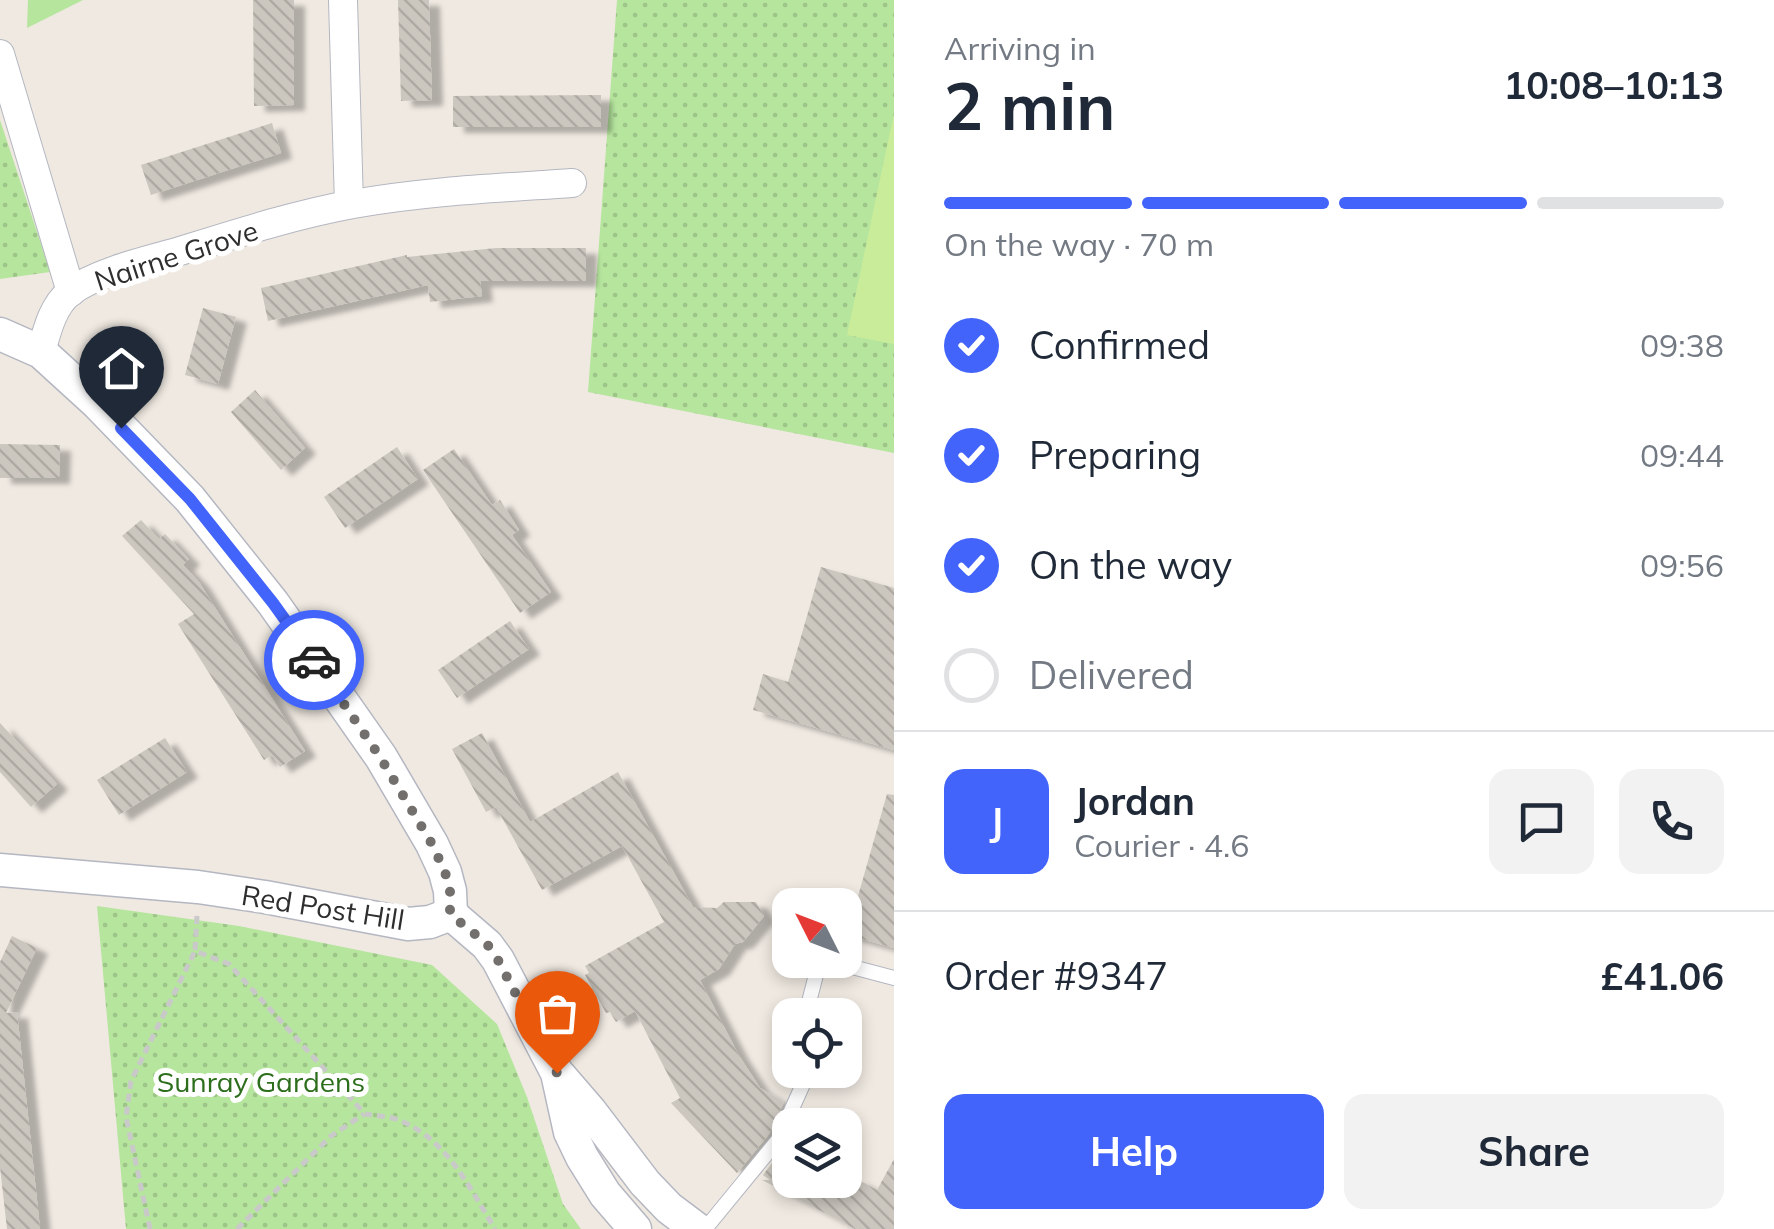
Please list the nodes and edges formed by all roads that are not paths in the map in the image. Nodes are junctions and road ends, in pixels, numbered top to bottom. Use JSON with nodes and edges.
{"nodes":[{"id":1,"x":343,"y":0,"type":"edge"},
{"id":2,"x":0,"y":54,"type":"edge"},
{"id":3,"x":572,"y":184,"type":"dead end"},
{"id":4,"x":349,"y":204,"type":"junction"},
{"id":5,"x":70,"y":292,"type":"junction"},
{"id":6,"x":0,"y":334,"type":"edge"},
{"id":7,"x":41,"y":352,"type":"junction"},
{"id":8,"x":0,"y":870,"type":"edge"},
{"id":9,"x":450,"y":914,"type":"junction"},
{"id":10,"x":894,"y":978,"type":"edge"},
{"id":11,"x":810,"y":998,"type":"edge"},
{"id":12,"x":557,"y":1073,"type":"junction"},
{"id":13,"x":801,"y":1088,"type":"edge"},
{"id":14,"x":635,"y":1229,"type":"edge"},
{"id":15,"x":701,"y":1229,"type":"edge"}],
"edges":[{"from":1,"to":4,"type":"street"},
{"from":2,"to":5,"type":"street"},
{"from":3,"to":4,"type":"street","name":"Nairne Grove"},
{"from":4,"to":5,"type":"street","name":"Nairne Grove"},
{"from":5,"to":7,"type":"street","name":"Nairne Grove"},
{"from":6,"to":7,"type":"street"},
{"from":7,"to":9,"type":"street"},
{"from":8,"to":9,"type":"street","name":"Red Post Hill"},
{"from":9,"to":12,"type":"street"},
{"from":10,"to":11,"type":"lane"},
{"from":12,"to":14,"type":"street"},
{"from":12,"to":15,"type":"street"},
{"from":13,"to":15,"type":"lane"}]}
